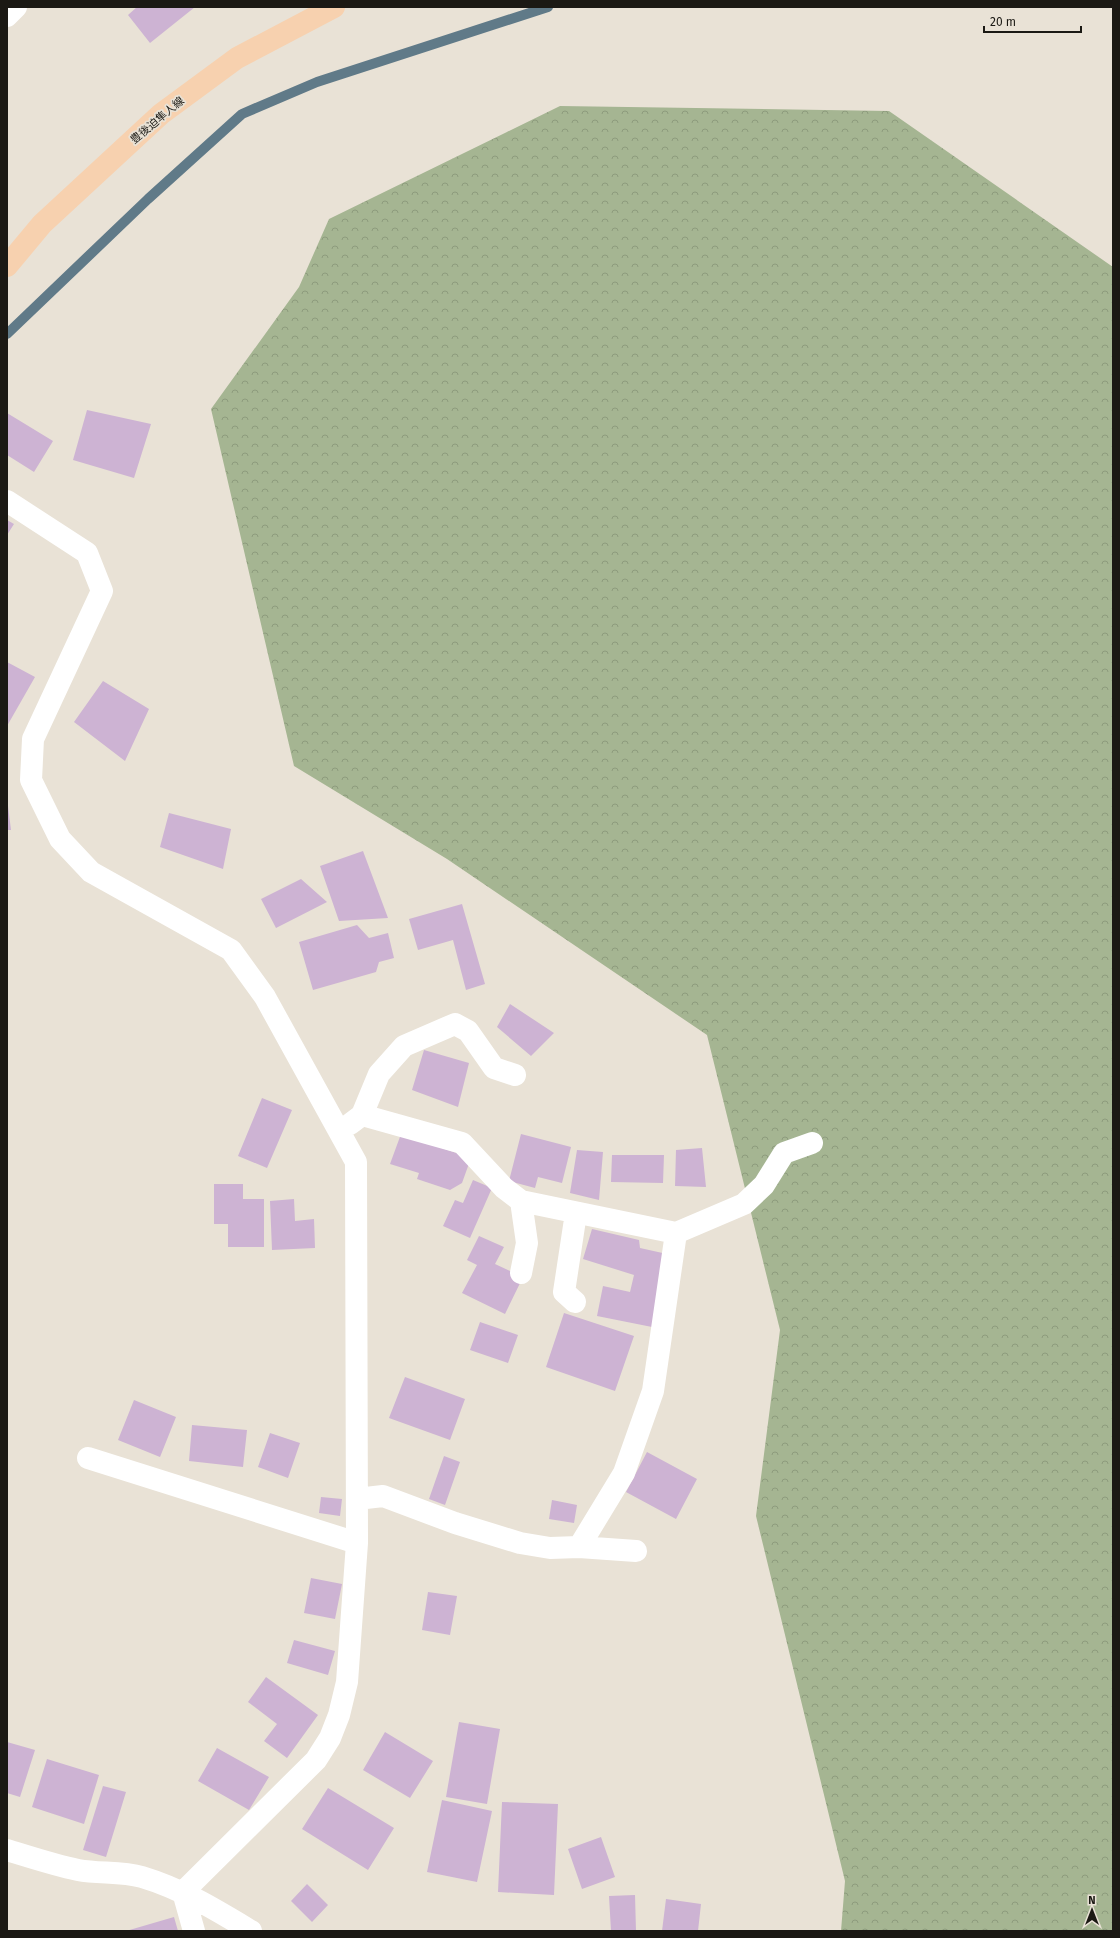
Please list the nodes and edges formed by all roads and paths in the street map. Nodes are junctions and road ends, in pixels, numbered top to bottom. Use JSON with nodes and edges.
{"nodes":[{"id":1,"x":16,"y":7,"type":"edge"},
{"id":2,"x":334,"y":7,"type":"edge"},
{"id":3,"x":7,"y":16,"type":"edge"},
{"id":4,"x":7,"y":266,"type":"edge"},
{"id":5,"x":7,"y":501,"type":"edge"},
{"id":6,"x":515,"y":1075,"type":"dead end"},
{"id":7,"x":362,"y":1116,"type":"junction"},
{"id":8,"x":339,"y":1131,"type":"junction"},
{"id":9,"x":812,"y":1143,"type":"dead end"},
{"id":10,"x":521,"y":1201,"type":"junction"},
{"id":11,"x":576,"y":1212,"type":"junction"},
{"id":12,"x":676,"y":1233,"type":"junction"},
{"id":13,"x":520,"y":1273,"type":"dead end"},
{"id":14,"x":575,"y":1302,"type":"dead end"},
{"id":15,"x":88,"y":1458,"type":"dead end"},
{"id":16,"x":357,"y":1499,"type":"junction"},
{"id":17,"x":358,"y":1543,"type":"junction"},
{"id":18,"x":579,"y":1546,"type":"junction"},
{"id":19,"x":636,"y":1551,"type":"dead end"},
{"id":20,"x":7,"y":1850,"type":"edge"},
{"id":21,"x":184,"y":1892,"type":"junction"},
{"id":22,"x":194,"y":1931,"type":"edge"},
{"id":23,"x":251,"y":1931,"type":"edge"}],
"edges":[{"from":1,"to":3,"type":"street"},
{"from":2,"to":4,"type":"main road","name":"豊後迫隼人線"},
{"from":5,"to":8,"type":"street"},
{"from":6,"to":7,"type":"street"},
{"from":7,"to":8,"type":"street"},
{"from":7,"to":10,"type":"street"},
{"from":8,"to":16,"type":"street"},
{"from":9,"to":12,"type":"street"},
{"from":10,"to":11,"type":"street"},
{"from":10,"to":13,"type":"street"},
{"from":11,"to":12,"type":"street"},
{"from":11,"to":14,"type":"street"},
{"from":12,"to":18,"type":"street"},
{"from":15,"to":17,"type":"street"},
{"from":16,"to":17,"type":"street"},
{"from":16,"to":18,"type":"street"},
{"from":17,"to":21,"type":"street"},
{"from":18,"to":19,"type":"street"},
{"from":20,"to":21,"type":"street"},
{"from":21,"to":22,"type":"street"},
{"from":21,"to":23,"type":"street"}]}
